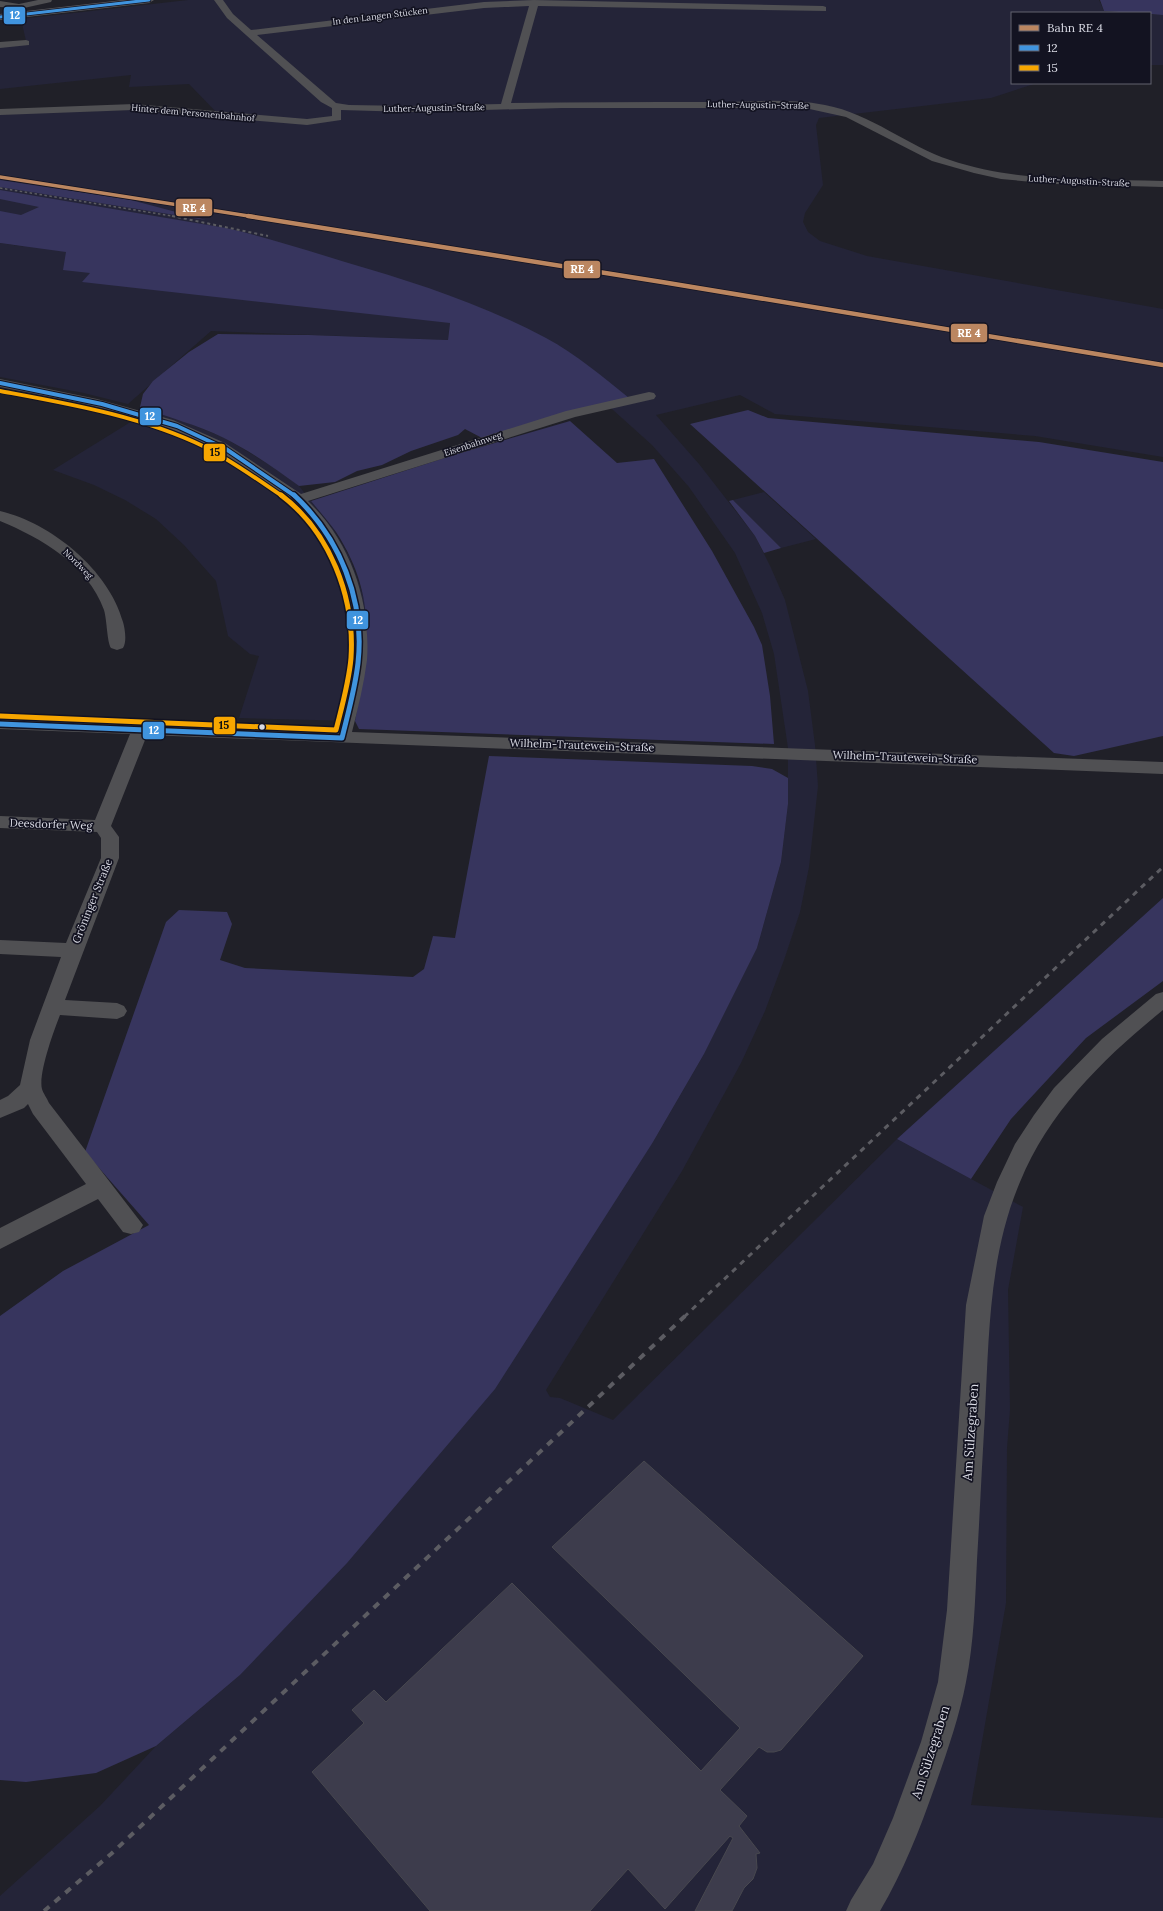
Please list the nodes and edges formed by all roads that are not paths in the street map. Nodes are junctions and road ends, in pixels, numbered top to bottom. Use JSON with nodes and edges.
{"nodes":[{"id":1,"x":48,"y":0,"type":"edge"},
{"id":2,"x":149,"y":0,"type":"edge"},
{"id":3,"x":216,"y":0,"type":"edge"},
{"id":4,"x":534,"y":3,"type":"junction"},
{"id":5,"x":0,"y":4,"type":"edge"},
{"id":6,"x":730,"y":4,"type":"edge"},
{"id":7,"x":823,"y":9,"type":"dead end"},
{"id":8,"x":0,"y":17,"type":"edge"},
{"id":9,"x":251,"y":32,"type":"junction"},
{"id":10,"x":26,"y":43,"type":"dead end"},
{"id":11,"x":0,"y":46,"type":"edge"},
{"id":12,"x":338,"y":106,"type":"junction"},
{"id":13,"x":505,"y":107,"type":"junction"},
{"id":14,"x":0,"y":112,"type":"edge"},
{"id":15,"x":1163,"y":184,"type":"edge"},
{"id":16,"x":0,"y":383,"type":"edge"},
{"id":17,"x":649,"y":396,"type":"dead end"},
{"id":18,"x":299,"y":499,"type":"junction"},
{"id":19,"x":0,"y":515,"type":"edge"},
{"id":20,"x":117,"y":645,"type":"dead end"},
{"id":21,"x":0,"y":724,"type":"edge"},
{"id":22,"x":140,"y":730,"type":"junction"},
{"id":23,"x":342,"y":738,"type":"junction"},
{"id":24,"x":1163,"y":768,"type":"edge"},
{"id":25,"x":0,"y":822,"type":"edge"},
{"id":26,"x":102,"y":826,"type":"junction"},
{"id":27,"x":0,"y":947,"type":"edge"},
{"id":28,"x":72,"y":950,"type":"junction"},
{"id":29,"x":1163,"y":999,"type":"edge"},
{"id":30,"x":53,"y":1008,"type":"junction"},
{"id":31,"x":117,"y":1011,"type":"dead end"},
{"id":32,"x":31,"y":1088,"type":"junction"},
{"id":33,"x":0,"y":1110,"type":"edge"},
{"id":34,"x":101,"y":1187,"type":"junction"},
{"id":35,"x":131,"y":1225,"type":"dead end"},
{"id":36,"x":0,"y":1239,"type":"edge"},
{"id":37,"x":862,"y":1911,"type":"edge"}],
"edges":[{"from":1,"to":5,"type":"street"},
{"from":2,"to":8,"type":"main road"},
{"from":3,"to":9,"type":"street"},
{"from":4,"to":6,"type":"street","name":"In den Langen Stücken"},
{"from":4,"to":9,"type":"street","name":"In den Langen Stücken"},
{"from":4,"to":13,"type":"street"},
{"from":6,"to":7,"type":"street","name":"In den Langen Stücken"},
{"from":9,"to":12,"type":"street"},
{"from":10,"to":11,"type":"street"},
{"from":12,"to":13,"type":"street","name":"Luther-Augustin-Straße"},
{"from":12,"to":14,"type":"street","name":"Hinter dem Personenbahnhof"},
{"from":13,"to":15,"type":"street","name":"Luther-Augustin-Straße"},
{"from":16,"to":18,"type":"street"},
{"from":17,"to":18,"type":"street","name":"Eisenbahnweg"},
{"from":18,"to":23,"type":"street"},
{"from":19,"to":20,"type":"street","name":"Nordweg"},
{"from":21,"to":22,"type":"street","name":"Wilhelm-Trautewein-Straße"},
{"from":22,"to":23,"type":"street","name":"Wilhelm-Trautewein-Straße"},
{"from":22,"to":26,"type":"street"},
{"from":23,"to":24,"type":"street","name":"Wilhelm-Trautewein-Straße"},
{"from":25,"to":26,"type":"street","name":"Deesdorfer Weg"},
{"from":26,"to":28,"type":"street","name":"Gröninger Straße"},
{"from":27,"to":28,"type":"street"},
{"from":28,"to":30,"type":"street","name":"Gröninger Straße"},
{"from":29,"to":37,"type":"street","name":"Am Sülzegraben"},
{"from":30,"to":31,"type":"street"},
{"from":30,"to":32,"type":"street","name":"Gröninger Straße"},
{"from":32,"to":33,"type":"street"},
{"from":32,"to":34,"type":"street"},
{"from":34,"to":35,"type":"street"},
{"from":34,"to":36,"type":"street"}]}
